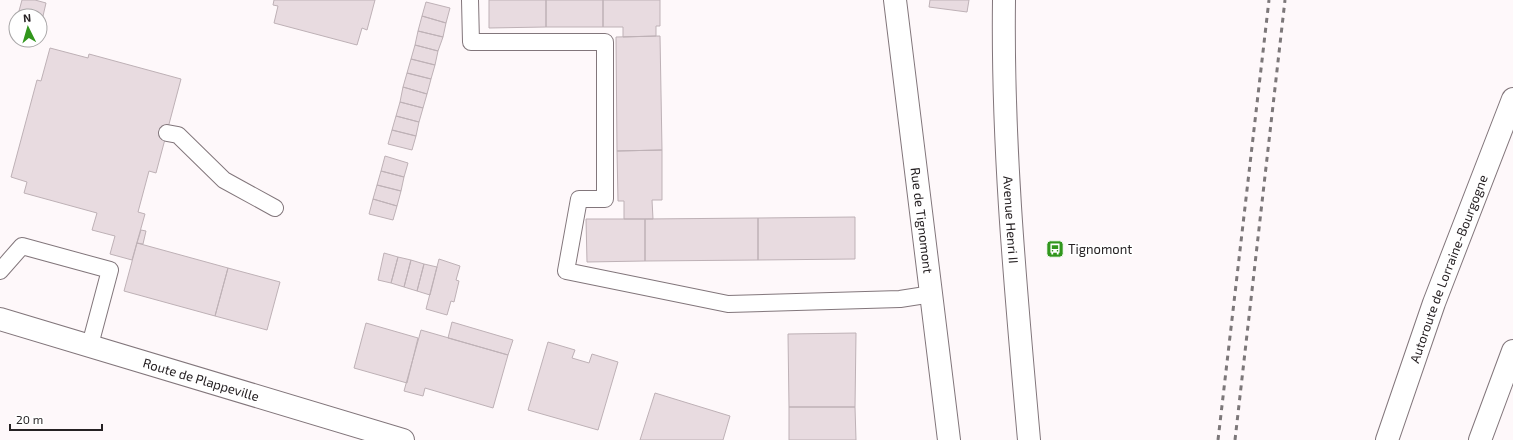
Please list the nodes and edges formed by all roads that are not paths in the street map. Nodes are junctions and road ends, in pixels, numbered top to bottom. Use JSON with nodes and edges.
{"nodes":[{"id":1,"x":470,"y":0,"type":"edge"},
{"id":2,"x":895,"y":0,"type":"edge"},
{"id":3,"x":1004,"y":0,"type":"edge"},
{"id":4,"x":1513,"y":99,"type":"edge"},
{"id":5,"x":167,"y":133,"type":"dead end"},
{"id":6,"x":275,"y":208,"type":"dead end"},
{"id":7,"x":0,"y":271,"type":"edge"},
{"id":8,"x":932,"y":294,"type":"junction"},
{"id":9,"x":0,"y":319,"type":"edge"},
{"id":10,"x":90,"y":345,"type":"junction"},
{"id":11,"x":1513,"y":351,"type":"edge"},
{"id":12,"x":403,"y":440,"type":"edge"},
{"id":13,"x":949,"y":440,"type":"edge"},
{"id":14,"x":1029,"y":440,"type":"edge"},
{"id":15,"x":1387,"y":440,"type":"edge"},
{"id":16,"x":1480,"y":440,"type":"edge"}],
"edges":[{"from":1,"to":8,"type":"lane"},
{"from":2,"to":8,"type":"main road","name":"Rue de Tignomont"},
{"from":3,"to":14,"type":"main road","name":"Avenue Henri II"},
{"from":4,"to":15,"type":"main road","name":"Autoroute de Lorraine-Bourgogne"},
{"from":5,"to":6,"type":"lane"},
{"from":7,"to":10,"type":"lane"},
{"from":8,"to":13,"type":"main road","name":"Rue de Tignomont"},
{"from":9,"to":10,"type":"main road","name":"Route de Plappeville"},
{"from":10,"to":12,"type":"main road","name":"Route de Plappeville"},
{"from":11,"to":16,"type":"main road"}]}
